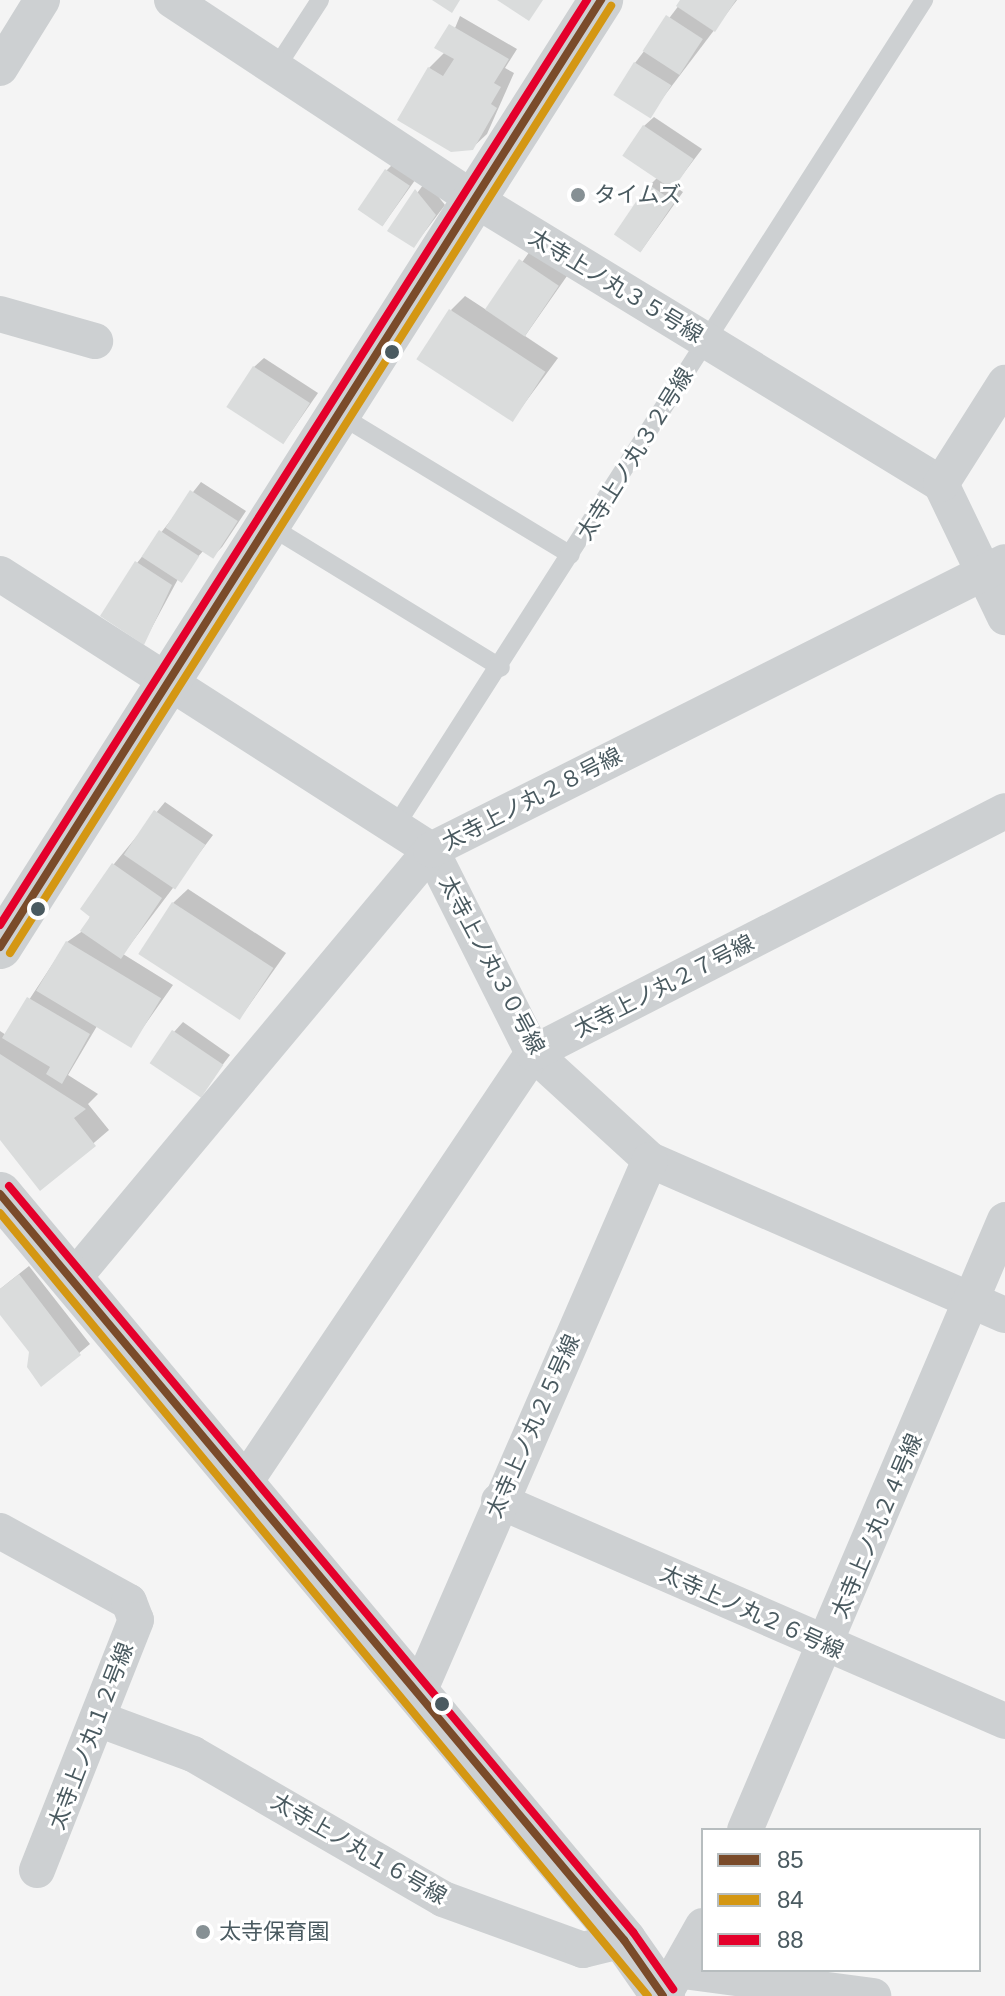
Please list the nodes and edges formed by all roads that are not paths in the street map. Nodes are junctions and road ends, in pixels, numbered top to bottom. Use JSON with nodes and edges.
{"nodes":[{"id":1,"x":42,"y":0,"type":"edge"},
{"id":2,"x":172,"y":0,"type":"edge"},
{"id":3,"x":320,"y":0,"type":"edge"},
{"id":4,"x":601,"y":0,"type":"edge"},
{"id":5,"x":924,"y":0,"type":"edge"},
{"id":6,"x":0,"y":68,"type":"edge"},
{"id":7,"x":276,"y":68,"type":"junction"},
{"id":8,"x":474,"y":199,"type":"junction"},
{"id":9,"x":0,"y":314,"type":"edge"},
{"id":10,"x":706,"y":340,"type":"junction"},
{"id":11,"x":95,"y":341,"type":"dead end"},
{"id":12,"x":1005,"y":383,"type":"edge"},
{"id":13,"x":338,"y":414,"type":"junction"},
{"id":14,"x":941,"y":484,"type":"junction"},
{"id":15,"x":267,"y":525,"type":"junction"},
{"id":16,"x":571,"y":555,"type":"junction"},
{"id":17,"x":994,"y":567,"type":"edge"},
{"id":18,"x":0,"y":574,"type":"edge"},
{"id":19,"x":1005,"y":617,"type":"edge"},
{"id":20,"x":501,"y":668,"type":"junction"},
{"id":21,"x":168,"y":683,"type":"junction"},
{"id":22,"x":1005,"y":811,"type":"edge"},
{"id":23,"x":395,"y":827,"type":"junction"},
{"id":24,"x":431,"y":850,"type":"junction"},
{"id":25,"x":0,"y":947,"type":"edge"},
{"id":26,"x":533,"y":1053,"type":"junction"},
{"id":27,"x":650,"y":1160,"type":"junction"},
{"id":28,"x":0,"y":1194,"type":"edge"},
{"id":29,"x":1005,"y":1220,"type":"edge"},
{"id":30,"x":72,"y":1280,"type":"junction"},
{"id":31,"x":989,"y":1308,"type":"edge"},
{"id":32,"x":241,"y":1488,"type":"junction"},
{"id":33,"x":499,"y":1501,"type":"junction"},
{"id":34,"x":0,"y":1531,"type":"edge"},
{"id":35,"x":825,"y":1645,"type":"junction"},
{"id":36,"x":418,"y":1694,"type":"junction"},
{"id":37,"x":101,"y":1720,"type":"junction"},
{"id":38,"x":1005,"y":1721,"type":"edge"},
{"id":39,"x":746,"y":1828,"type":"edge"},
{"id":40,"x":37,"y":1870,"type":"dead end"},
{"id":41,"x":701,"y":1930,"type":"edge"},
{"id":42,"x":624,"y":1940,"type":"junction"},
{"id":43,"x":670,"y":1987,"type":"edge"},
{"id":44,"x":873,"y":1996,"type":"edge"}],
"edges":[{"from":1,"to":6,"type":"street"},
{"from":2,"to":7,"type":"street","name":"太寺上ノ丸３５号線"},
{"from":3,"to":7,"type":"lane"},
{"from":4,"to":8,"type":"street"},
{"from":5,"to":10,"type":"lane","name":"太寺上ノ丸３２号線"},
{"from":7,"to":8,"type":"street","name":"太寺上ノ丸３５号線"},
{"from":8,"to":10,"type":"street","name":"太寺上ノ丸３５号線"},
{"from":8,"to":13,"type":"street"},
{"from":9,"to":11,"type":"street"},
{"from":10,"to":14,"type":"street","name":"太寺上ノ丸３５号線"},
{"from":10,"to":16,"type":"lane","name":"太寺上ノ丸３２号線"},
{"from":12,"to":14,"type":"street"},
{"from":13,"to":15,"type":"street"},
{"from":13,"to":16,"type":"lane"},
{"from":14,"to":17,"type":"street"},
{"from":15,"to":20,"type":"lane"},
{"from":15,"to":21,"type":"street"},
{"from":16,"to":20,"type":"lane","name":"太寺上ノ丸３２号線"},
{"from":17,"to":19,"type":"street"},
{"from":17,"to":24,"type":"street","name":"太寺上ノ丸２８号線"},
{"from":18,"to":21,"type":"street","name":"太寺上ノ丸３０号線"},
{"from":20,"to":23,"type":"lane","name":"太寺上ノ丸３２号線"},
{"from":21,"to":23,"type":"street","name":"太寺上ノ丸３０号線"},
{"from":21,"to":25,"type":"street"},
{"from":22,"to":26,"type":"street","name":"太寺上ノ丸２７号線"},
{"from":23,"to":24,"type":"street","name":"太寺上ノ丸３０号線"},
{"from":24,"to":26,"type":"street","name":"太寺上ノ丸３０号線"},
{"from":24,"to":30,"type":"street","name":"太寺上ノ丸２８号線"},
{"from":26,"to":27,"type":"street","name":"太寺上ノ丸３０号線"},
{"from":26,"to":32,"type":"street","name":"太寺上ノ丸２７号線"},
{"from":27,"to":31,"type":"street","name":"太寺上ノ丸３０号線"},
{"from":27,"to":33,"type":"street","name":"太寺上ノ丸２５号線"},
{"from":28,"to":30,"type":"street"},
{"from":29,"to":31,"type":"street","name":"太寺上ノ丸２４号線"},
{"from":30,"to":32,"type":"street"},
{"from":31,"to":35,"type":"street","name":"太寺上ノ丸２４号線"},
{"from":32,"to":36,"type":"street"},
{"from":33,"to":35,"type":"street","name":"太寺上ノ丸２６号線"},
{"from":33,"to":36,"type":"street","name":"太寺上ノ丸２５号線"},
{"from":34,"to":37,"type":"street","name":"太寺上ノ丸１２号線"},
{"from":35,"to":38,"type":"street","name":"太寺上ノ丸２６号線"},
{"from":35,"to":39,"type":"street","name":"太寺上ノ丸２４号線"},
{"from":36,"to":42,"type":"street"},
{"from":37,"to":40,"type":"street","name":"太寺上ノ丸１２号線"},
{"from":37,"to":42,"type":"street","name":"太寺上ノ丸１６号線"},
{"from":41,"to":43,"type":"street"},
{"from":42,"to":43,"type":"street"},
{"from":43,"to":44,"type":"street"}]}
